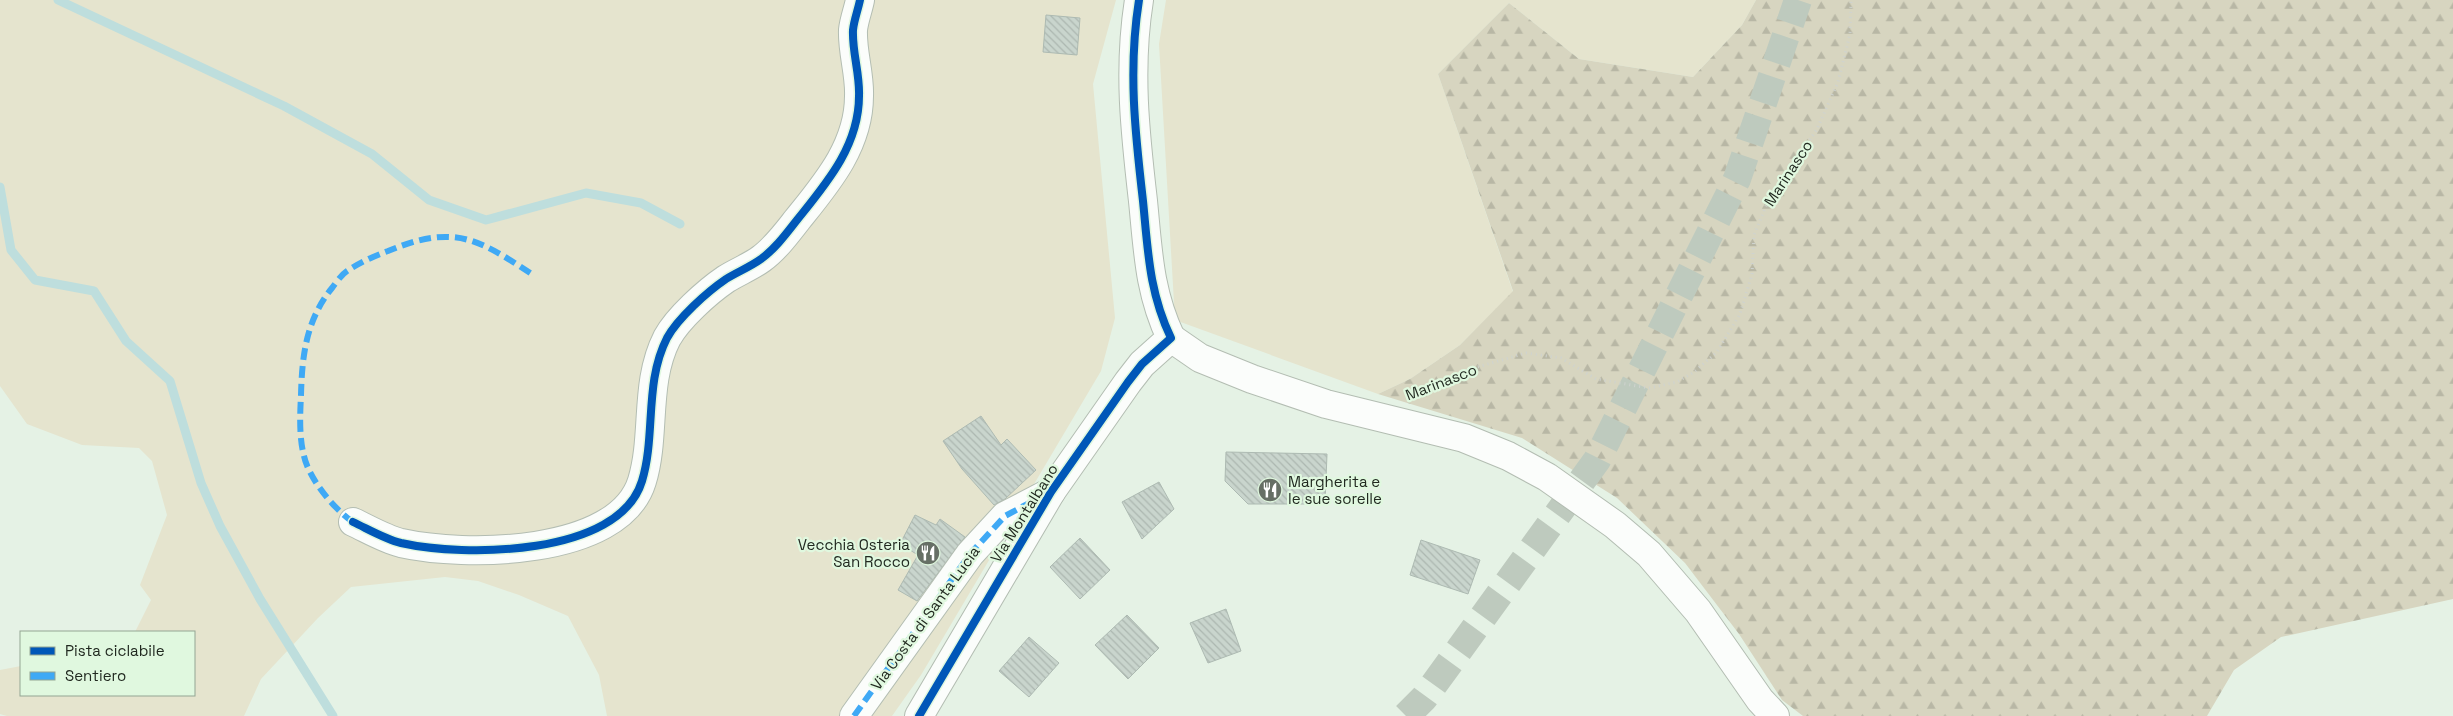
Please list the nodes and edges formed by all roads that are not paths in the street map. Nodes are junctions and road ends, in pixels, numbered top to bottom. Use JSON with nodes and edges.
{"nodes":[{"id":1,"x":860,"y":0,"type":"edge"},
{"id":2,"x":1140,"y":0,"type":"edge"},
{"id":3,"x":1171,"y":338,"type":"junction"},
{"id":4,"x":1051,"y":492,"type":"junction"},
{"id":5,"x":352,"y":522,"type":"dead end"},
{"id":6,"x":854,"y":716,"type":"edge"},
{"id":7,"x":919,"y":716,"type":"edge"},
{"id":8,"x":1775,"y":716,"type":"edge"}],
"edges":[{"from":1,"to":5,"type":"street"},
{"from":2,"to":3,"type":"street"},
{"from":3,"to":4,"type":"street","name":"Via Montalbano"},
{"from":3,"to":8,"type":"street"},
{"from":4,"to":6,"type":"street","name":"Via Costa di Santa Lucia"},
{"from":4,"to":7,"type":"street","name":"Via Montalbano"}]}
